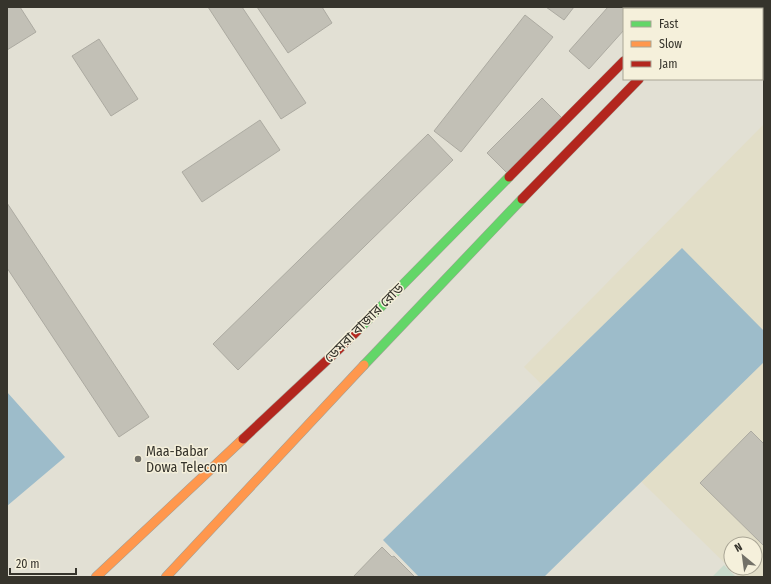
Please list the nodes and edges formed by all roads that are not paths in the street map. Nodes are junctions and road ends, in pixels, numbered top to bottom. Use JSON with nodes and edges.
{"nodes":[{"id":1,"x":623,"y":62,"type":"edge"},
{"id":2,"x":638,"y":80,"type":"edge"},
{"id":3,"x":96,"y":577,"type":"edge"},
{"id":4,"x":166,"y":577,"type":"edge"}],
"edges":[{"from":1,"to":3,"type":"street","name":"ডেমরা বাজার রোড"},
{"from":2,"to":4,"type":"street"}]}
